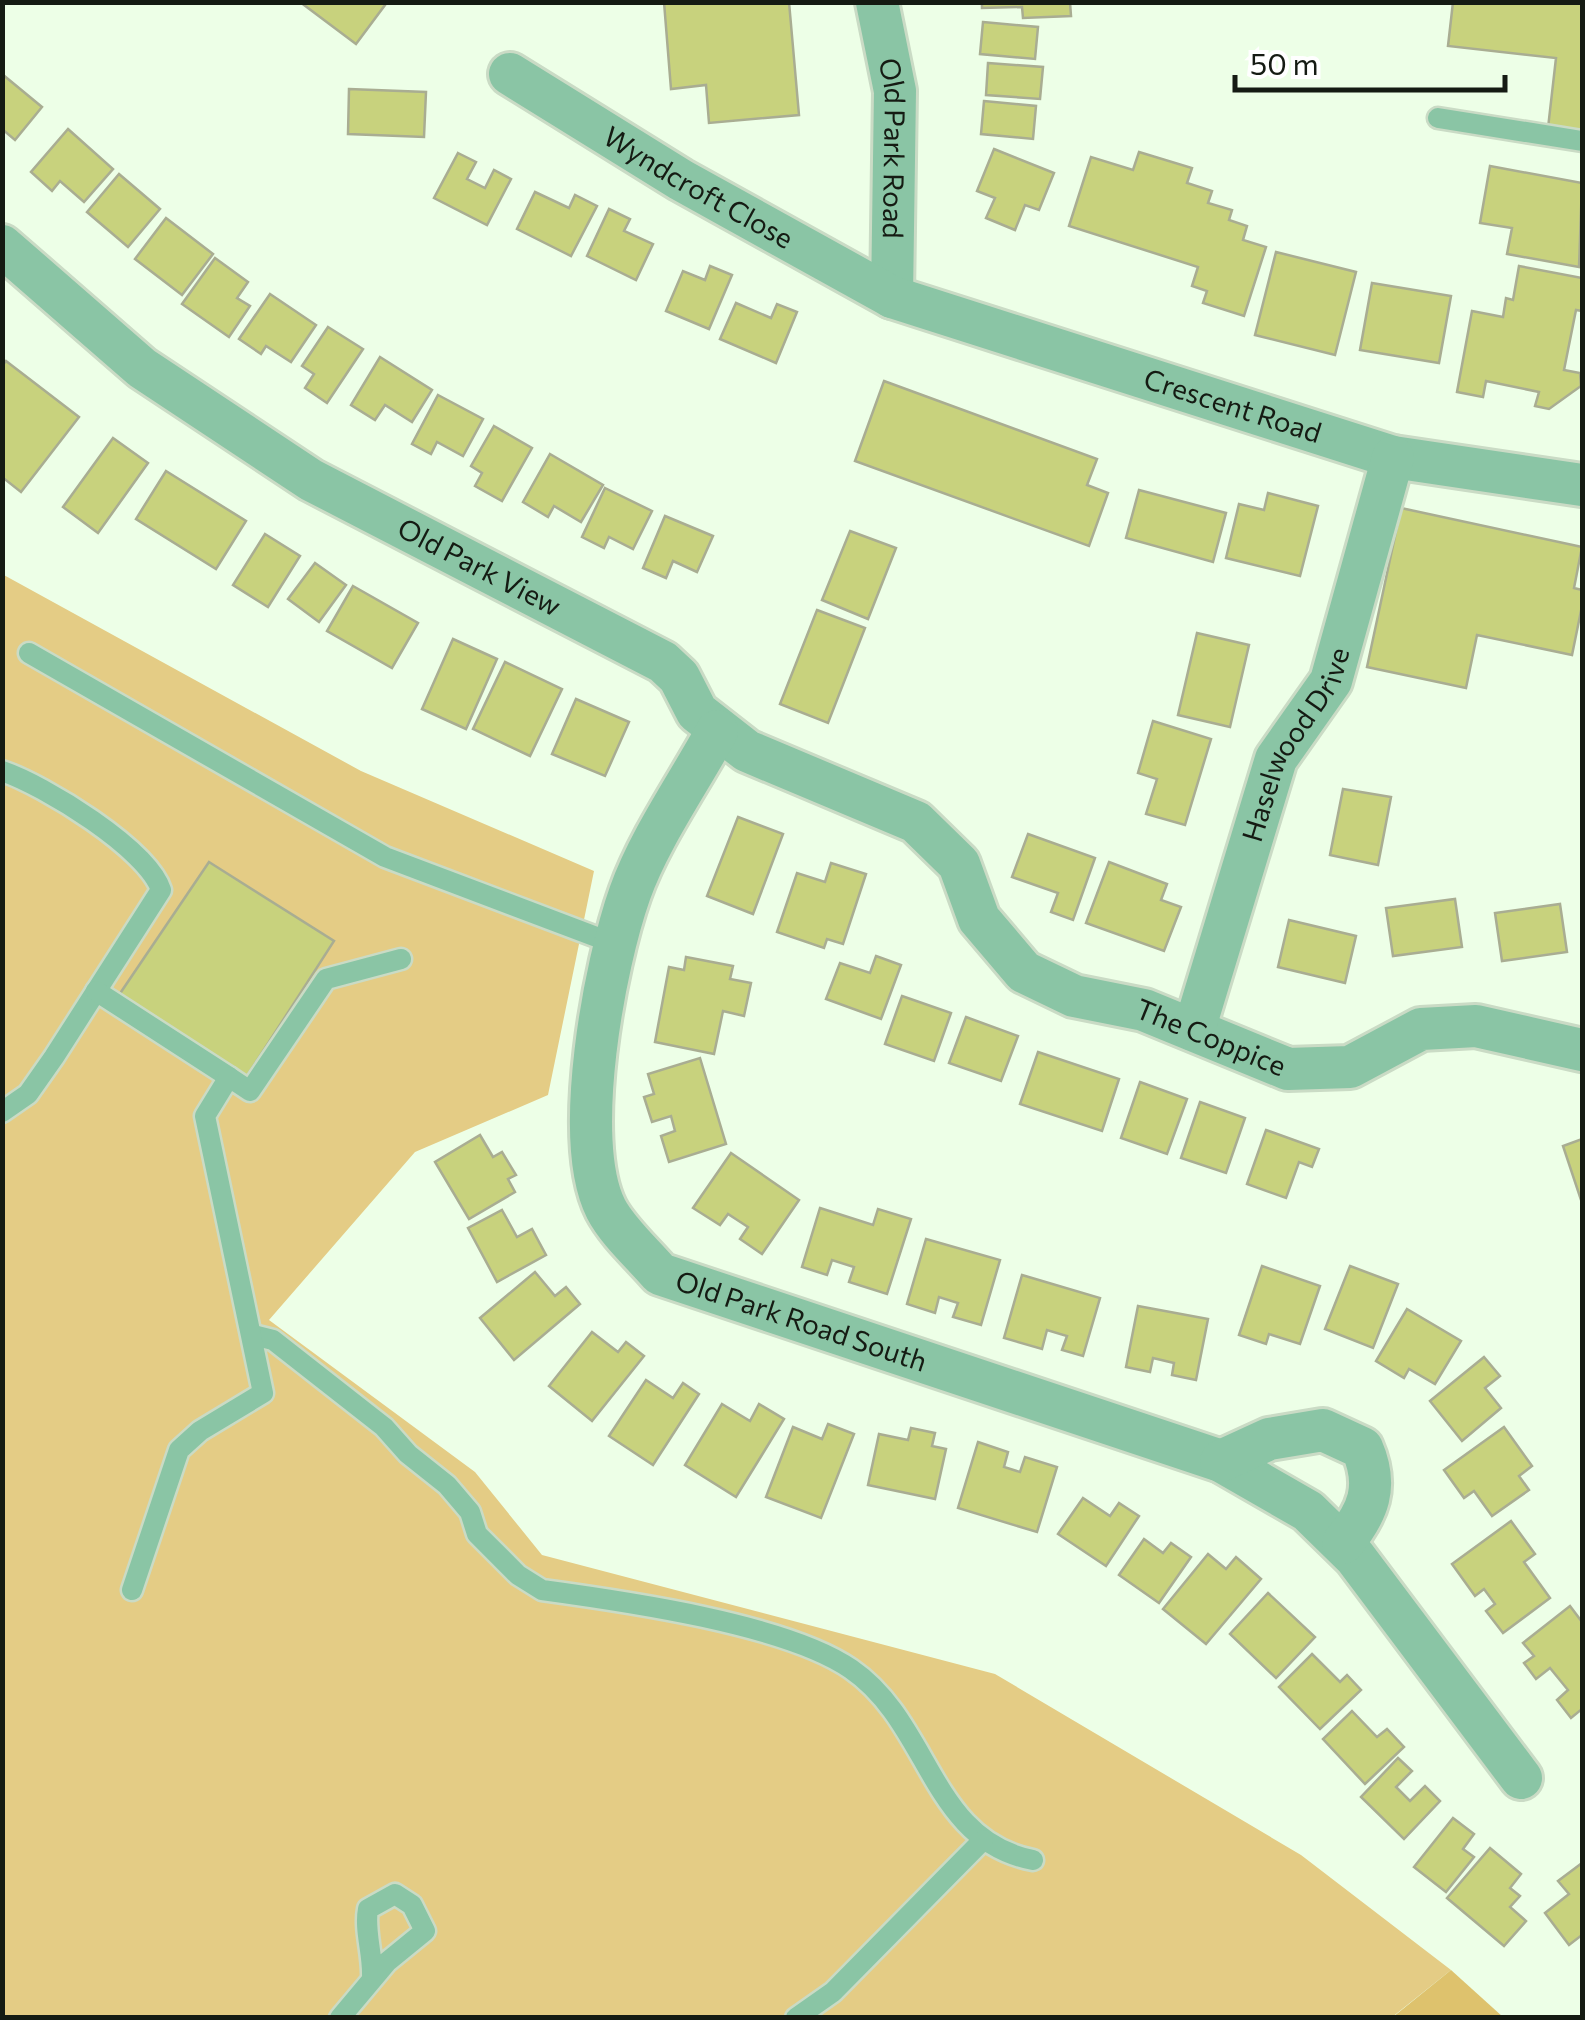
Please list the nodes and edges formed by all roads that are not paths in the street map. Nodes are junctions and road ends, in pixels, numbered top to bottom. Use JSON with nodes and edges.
{"nodes":[{"id":1,"x":877,"y":2,"type":"edge"},
{"id":2,"x":510,"y":74,"type":"dead end"},
{"id":3,"x":1438,"y":118,"type":"dead end"},
{"id":4,"x":1582,"y":140,"type":"edge"},
{"id":5,"x":2,"y":246,"type":"edge"},
{"id":6,"x":892,"y":297,"type":"junction"},
{"id":7,"x":1394,"y":458,"type":"junction"},
{"id":8,"x":1582,"y":485,"type":"edge"},
{"id":9,"x":30,"y":653,"type":"dead end"},
{"id":10,"x":717,"y":730,"type":"junction"},
{"id":11,"x":2,"y":771,"type":"edge"},
{"id":12,"x":959,"y":864,"type":"joint"},
{"id":13,"x":615,"y":944,"type":"junction"},
{"id":14,"x":401,"y":959,"type":"dead end"},
{"id":15,"x":96,"y":991,"type":"junction"},
{"id":16,"x":1194,"y":1030,"type":"junction"},
{"id":17,"x":1582,"y":1050,"type":"edge"},
{"id":18,"x":229,"y":1077,"type":"junction"},
{"id":19,"x":2,"y":1112,"type":"edge"},
{"id":20,"x":252,"y":1335,"type":"junction"},
{"id":21,"x":1221,"y":1460,"type":"junction"},
{"id":22,"x":1343,"y":1544,"type":"junction"},
{"id":23,"x":132,"y":1590,"type":"dead end"},
{"id":24,"x":1521,"y":1778,"type":"dead end"},
{"id":25,"x":983,"y":1840,"type":"junction"},
{"id":26,"x":1033,"y":1860,"type":"dead end"},
{"id":27,"x":372,"y":1977,"type":"dead end"},
{"id":28,"x":340,"y":2018,"type":"edge"},
{"id":29,"x":796,"y":2018,"type":"edge"}],
"edges":[{"from":1,"to":6,"type":"street","name":"Old Park Road"},
{"from":2,"to":6,"type":"street","name":"Wyndcroft Close"},
{"from":3,"to":4,"type":"lane"},
{"from":5,"to":10,"type":"street","name":"Old Park View"},
{"from":6,"to":7,"type":"street","name":"Crescent Road"},
{"from":7,"to":8,"type":"street","name":"Crescent Road"},
{"from":7,"to":16,"type":"street","name":"Haselwood Drive"},
{"from":9,"to":13,"type":"lane"},
{"from":10,"to":12,"type":"street","name":"Old Park View"},
{"from":10,"to":13,"type":"street","name":"Old Park Road South"},
{"from":11,"to":15,"type":"lane"},
{"from":12,"to":16,"type":"street","name":"The Coppice"},
{"from":13,"to":21,"type":"street","name":"Old Park Road South"},
{"from":14,"to":18,"type":"lane"},
{"from":15,"to":18,"type":"lane"},
{"from":15,"to":19,"type":"lane"},
{"from":16,"to":17,"type":"street","name":"The Coppice"},
{"from":18,"to":20,"type":"lane"},
{"from":20,"to":23,"type":"lane"},
{"from":20,"to":25,"type":"lane"},
{"from":21,"to":22,"type":"street","name":"Old Park Road South"},
{"from":21,"to":22,"type":"street"},
{"from":22,"to":24,"type":"street","name":"Old Park Road South"},
{"from":25,"to":26,"type":"lane"},
{"from":25,"to":29,"type":"lane"},
{"from":27,"to":28,"type":"lane"}]}
